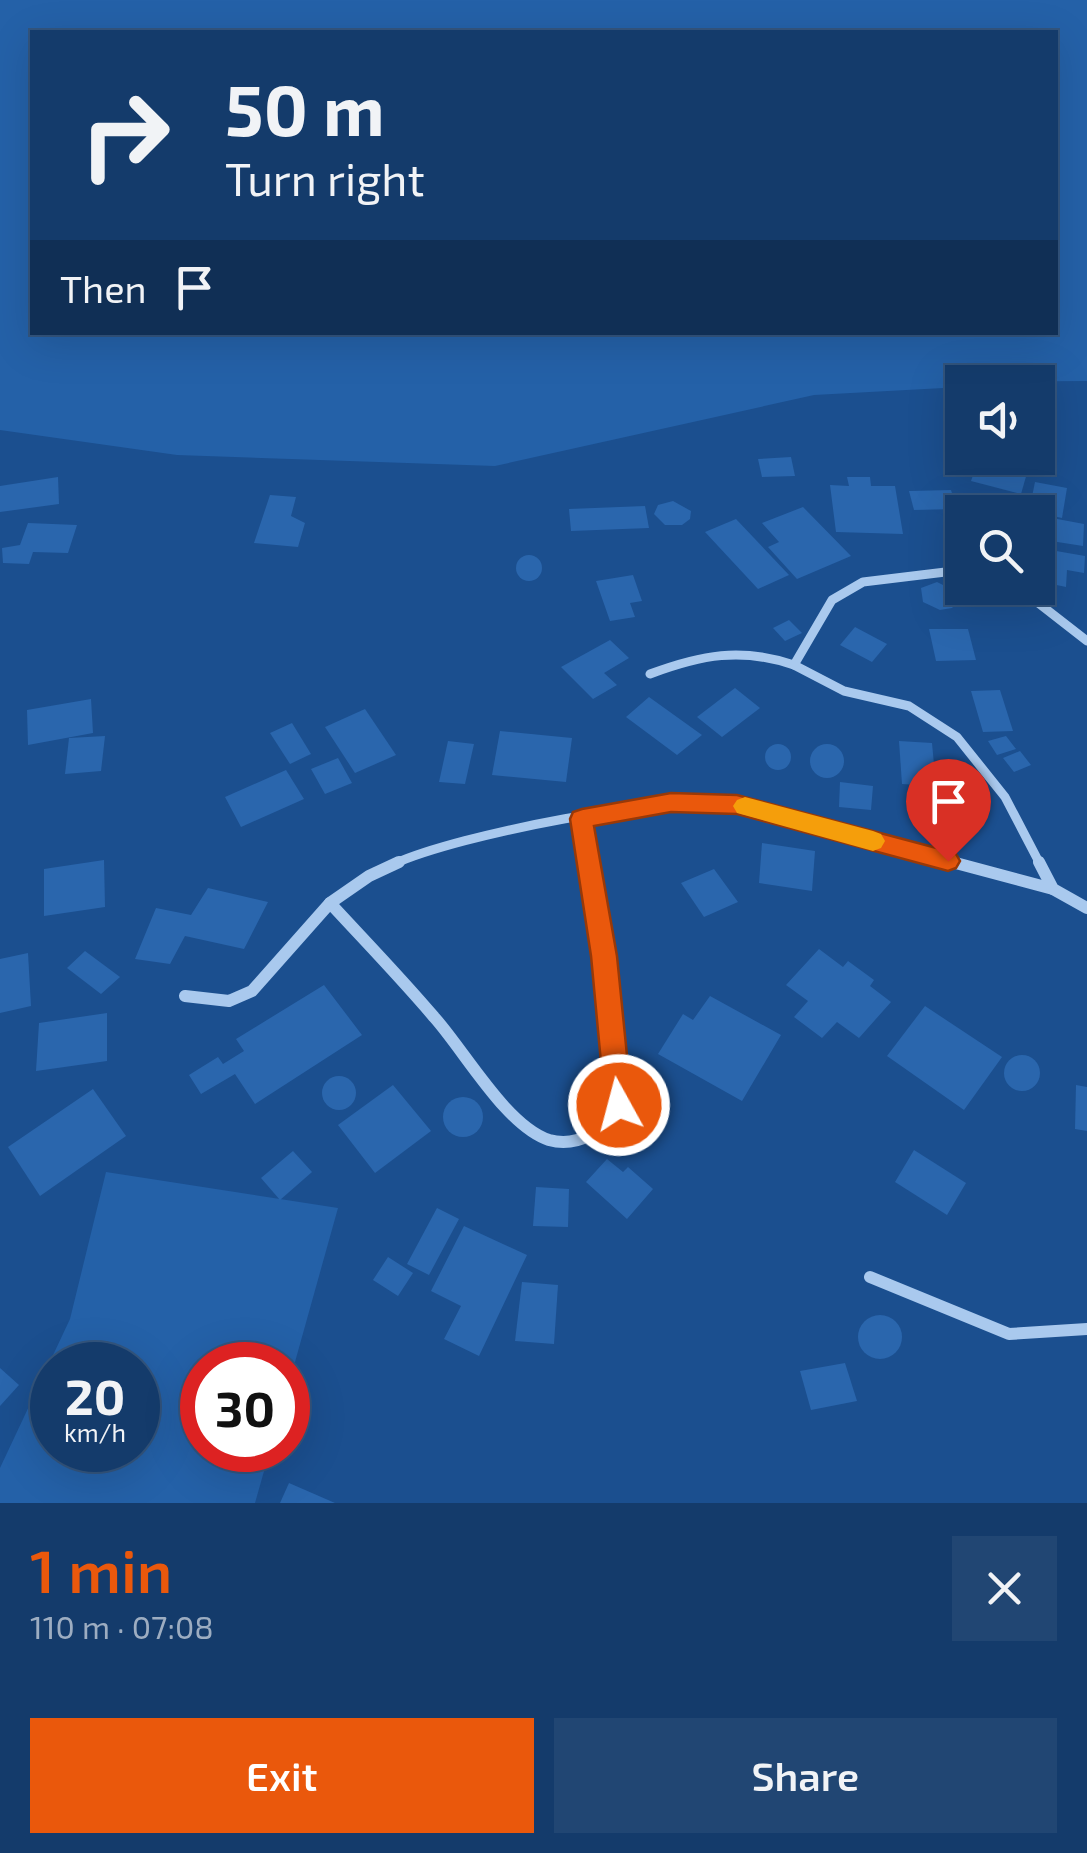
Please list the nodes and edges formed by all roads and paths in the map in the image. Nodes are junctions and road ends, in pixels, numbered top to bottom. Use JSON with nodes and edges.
{"nodes":[{"id":1,"x":945,"y":572,"type":"edge"},
{"id":2,"x":1041,"y":605,"type":"edge"},
{"id":3,"x":1087,"y":641,"type":"edge"},
{"id":4,"x":794,"y":665,"type":"junction"},
{"id":5,"x":650,"y":674,"type":"dead end"},
{"id":6,"x":582,"y":819,"type":"junction"},
{"id":7,"x":1053,"y":890,"type":"junction"},
{"id":8,"x":330,"y":903,"type":"junction"},
{"id":9,"x":1087,"y":908,"type":"edge"},
{"id":10,"x":185,"y":996,"type":"dead end"},
{"id":11,"x":870,"y":1277,"type":"dead end"},
{"id":12,"x":1087,"y":1329,"type":"edge"}],
"edges":[{"from":1,"to":4,"type":"street"},
{"from":2,"to":3,"type":"street"},
{"from":4,"to":5,"type":"street"},
{"from":4,"to":7,"type":"street"},
{"from":6,"to":7,"type":"street"},
{"from":6,"to":8,"type":"street"},
{"from":6,"to":8,"type":"street"},
{"from":7,"to":9,"type":"street"},
{"from":8,"to":10,"type":"street"},
{"from":11,"to":12,"type":"street"}]}
